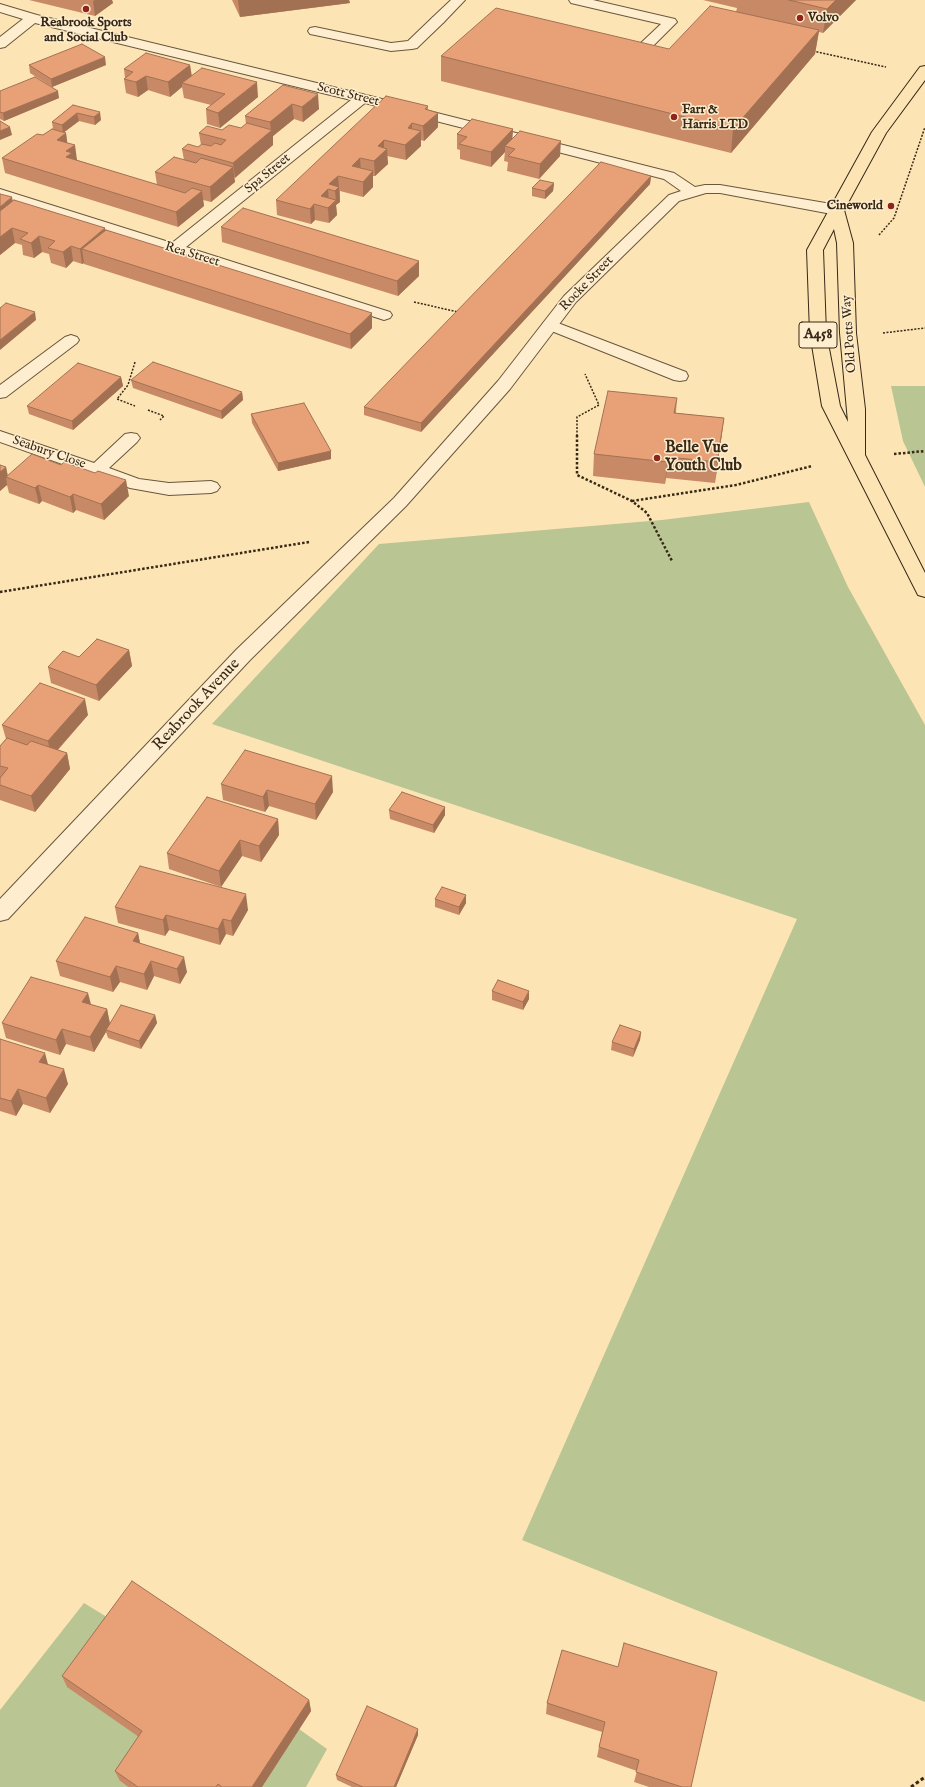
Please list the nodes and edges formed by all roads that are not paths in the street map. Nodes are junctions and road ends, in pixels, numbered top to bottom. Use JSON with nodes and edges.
{"nodes":[{"id":1,"x":458,"y":0,"type":"edge"},
{"id":2,"x":576,"y":0,"type":"edge"},
{"id":3,"x":0,"y":8,"type":"edge"},
{"id":4,"x":33,"y":18,"type":"junction"},
{"id":5,"x":315,"y":30,"type":"dead end"},
{"id":6,"x":0,"y":44,"type":"edge"},
{"id":7,"x":631,"y":60,"type":"edge"},
{"id":8,"x":925,"y":70,"type":"edge"},
{"id":9,"x":362,"y":98,"type":"junction"},
{"id":10,"x":692,"y":192,"type":"junction"},
{"id":11,"x":0,"y":194,"type":"edge"},
{"id":12,"x":837,"y":210,"type":"junction"},
{"id":13,"x":174,"y":249,"type":"junction"},
{"id":14,"x":384,"y":315,"type":"road end"},
{"id":15,"x":557,"y":328,"type":"junction"},
{"id":16,"x":71,"y":340,"type":"dead end"},
{"id":17,"x":680,"y":376,"type":"dead end"},
{"id":18,"x":0,"y":393,"type":"edge"},
{"id":19,"x":0,"y":436,"type":"edge"},
{"id":20,"x":131,"y":438,"type":"dead end"},
{"id":21,"x":857,"y":458,"type":"junction"},
{"id":22,"x":98,"y":469,"type":"junction"},
{"id":23,"x":211,"y":487,"type":"dead end"},
{"id":24,"x":400,"y":502,"type":"joint"},
{"id":25,"x":925,"y":592,"type":"edge"},
{"id":26,"x":0,"y":913,"type":"edge"}],
"edges":[{"from":1,"to":5,"type":"street"},
{"from":2,"to":7,"type":"street"},
{"from":3,"to":4,"type":"street","name":"Scott Street"},
{"from":4,"to":6,"type":"street"},
{"from":4,"to":9,"type":"street","name":"Scott Street"},
{"from":8,"to":12,"type":"main road","name":"Old Potts Way","number":"A458"},
{"from":9,"to":10,"type":"street","name":"Scott Street"},
{"from":9,"to":13,"type":"street","name":"Spa Street"},
{"from":10,"to":12,"type":"street","name":"Rocke Street"},
{"from":10,"to":15,"type":"street","name":"Rocke Street"},
{"from":11,"to":13,"type":"street","name":"Rea Street"},
{"from":12,"to":21,"type":"main road","name":"Old Potts Way","number":"A458"},
{"from":12,"to":21,"type":"main road","name":"Old Potts Way","number":"A458"},
{"from":13,"to":14,"type":"street","name":"Rea Street"},
{"from":15,"to":17,"type":"street"},
{"from":15,"to":24,"type":"street","name":"Rocke Street"},
{"from":16,"to":18,"type":"street"},
{"from":19,"to":22,"type":"street","name":"Seabury Close"},
{"from":20,"to":22,"type":"street","name":"Seabury Close"},
{"from":21,"to":25,"type":"main road","name":"Old Potts Way","number":"A458"},
{"from":22,"to":23,"type":"street","name":"Seabury Close"},
{"from":24,"to":26,"type":"street","name":"Reabrook Avenue"}]}
